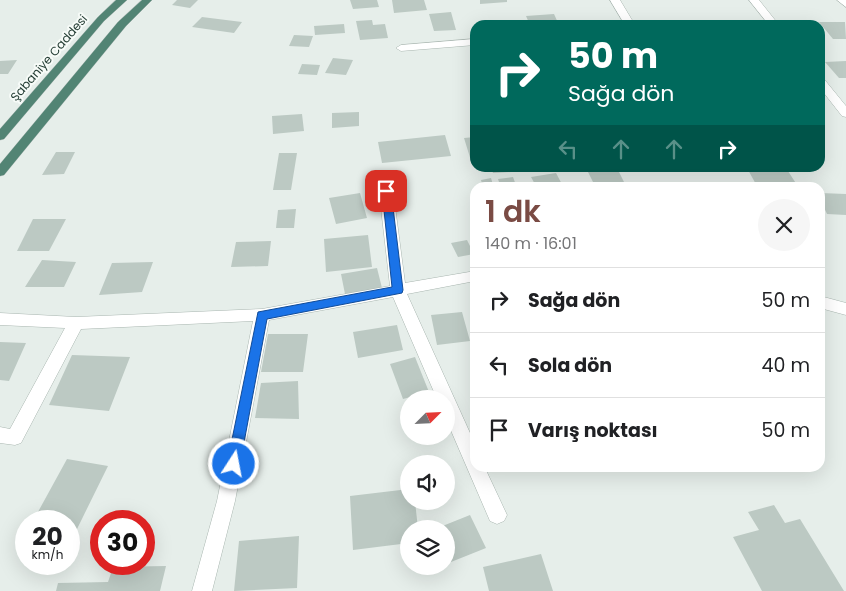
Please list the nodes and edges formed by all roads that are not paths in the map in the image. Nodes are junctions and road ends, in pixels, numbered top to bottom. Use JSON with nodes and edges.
{"nodes":[{"id":1,"x":122,"y":0,"type":"edge"},
{"id":2,"x":147,"y":0,"type":"edge"},
{"id":3,"x":616,"y":0,"type":"edge"},
{"id":4,"x":754,"y":0,"type":"edge"},
{"id":5,"x":842,"y":0,"type":"edge"},
{"id":6,"x":846,"y":4,"type":"edge"},
{"id":7,"x":627,"y":20,"type":"edge"},
{"id":8,"x":770,"y":20,"type":"edge"},
{"id":9,"x":470,"y":42,"type":"edge"},
{"id":10,"x":401,"y":48,"type":"dead end"},
{"id":11,"x":825,"y":87,"type":"edge"},
{"id":12,"x":846,"y":114,"type":"edge"},
{"id":13,"x":0,"y":136,"type":"edge"},
{"id":14,"x":0,"y":172,"type":"edge"},
{"id":15,"x":386,"y":191,"type":"dead end"},
{"id":16,"x":470,"y":277,"type":"edge"},
{"id":17,"x":398,"y":290,"type":"junction"},
{"id":18,"x":825,"y":303,"type":"edge"},
{"id":19,"x":846,"y":309,"type":"edge"},
{"id":20,"x":262,"y":315,"type":"junction"},
{"id":21,"x":0,"y":319,"type":"edge"},
{"id":22,"x":76,"y":323,"type":"junction"},
{"id":23,"x":442,"y":390,"type":"edge"},
{"id":24,"x":455,"y":419,"type":"edge"},
{"id":25,"x":0,"y":435,"type":"edge"},
{"id":26,"x":470,"y":453,"type":"edge"},
{"id":27,"x":479,"y":472,"type":"edge"},
{"id":28,"x":497,"y":515,"type":"dead end"},
{"id":29,"x":202,"y":591,"type":"edge"}],
"edges":[{"from":1,"to":13,"type":"highway","name":"Şabaniye Caddesi"},
{"from":2,"to":14,"type":"highway"},
{"from":3,"to":7,"type":"street"},
{"from":4,"to":8,"type":"street"},
{"from":5,"to":6,"type":"street"},
{"from":9,"to":10,"type":"street"},
{"from":11,"to":12,"type":"street"},
{"from":15,"to":17,"type":"street"},
{"from":16,"to":17,"type":"street"},
{"from":17,"to":20,"type":"street"},
{"from":17,"to":23,"type":"street"},
{"from":18,"to":19,"type":"street"},
{"from":20,"to":22,"type":"street"},
{"from":20,"to":29,"type":"street"},
{"from":21,"to":22,"type":"street"},
{"from":22,"to":25,"type":"street"},
{"from":24,"to":26,"type":"street"},
{"from":27,"to":28,"type":"street"}]}
